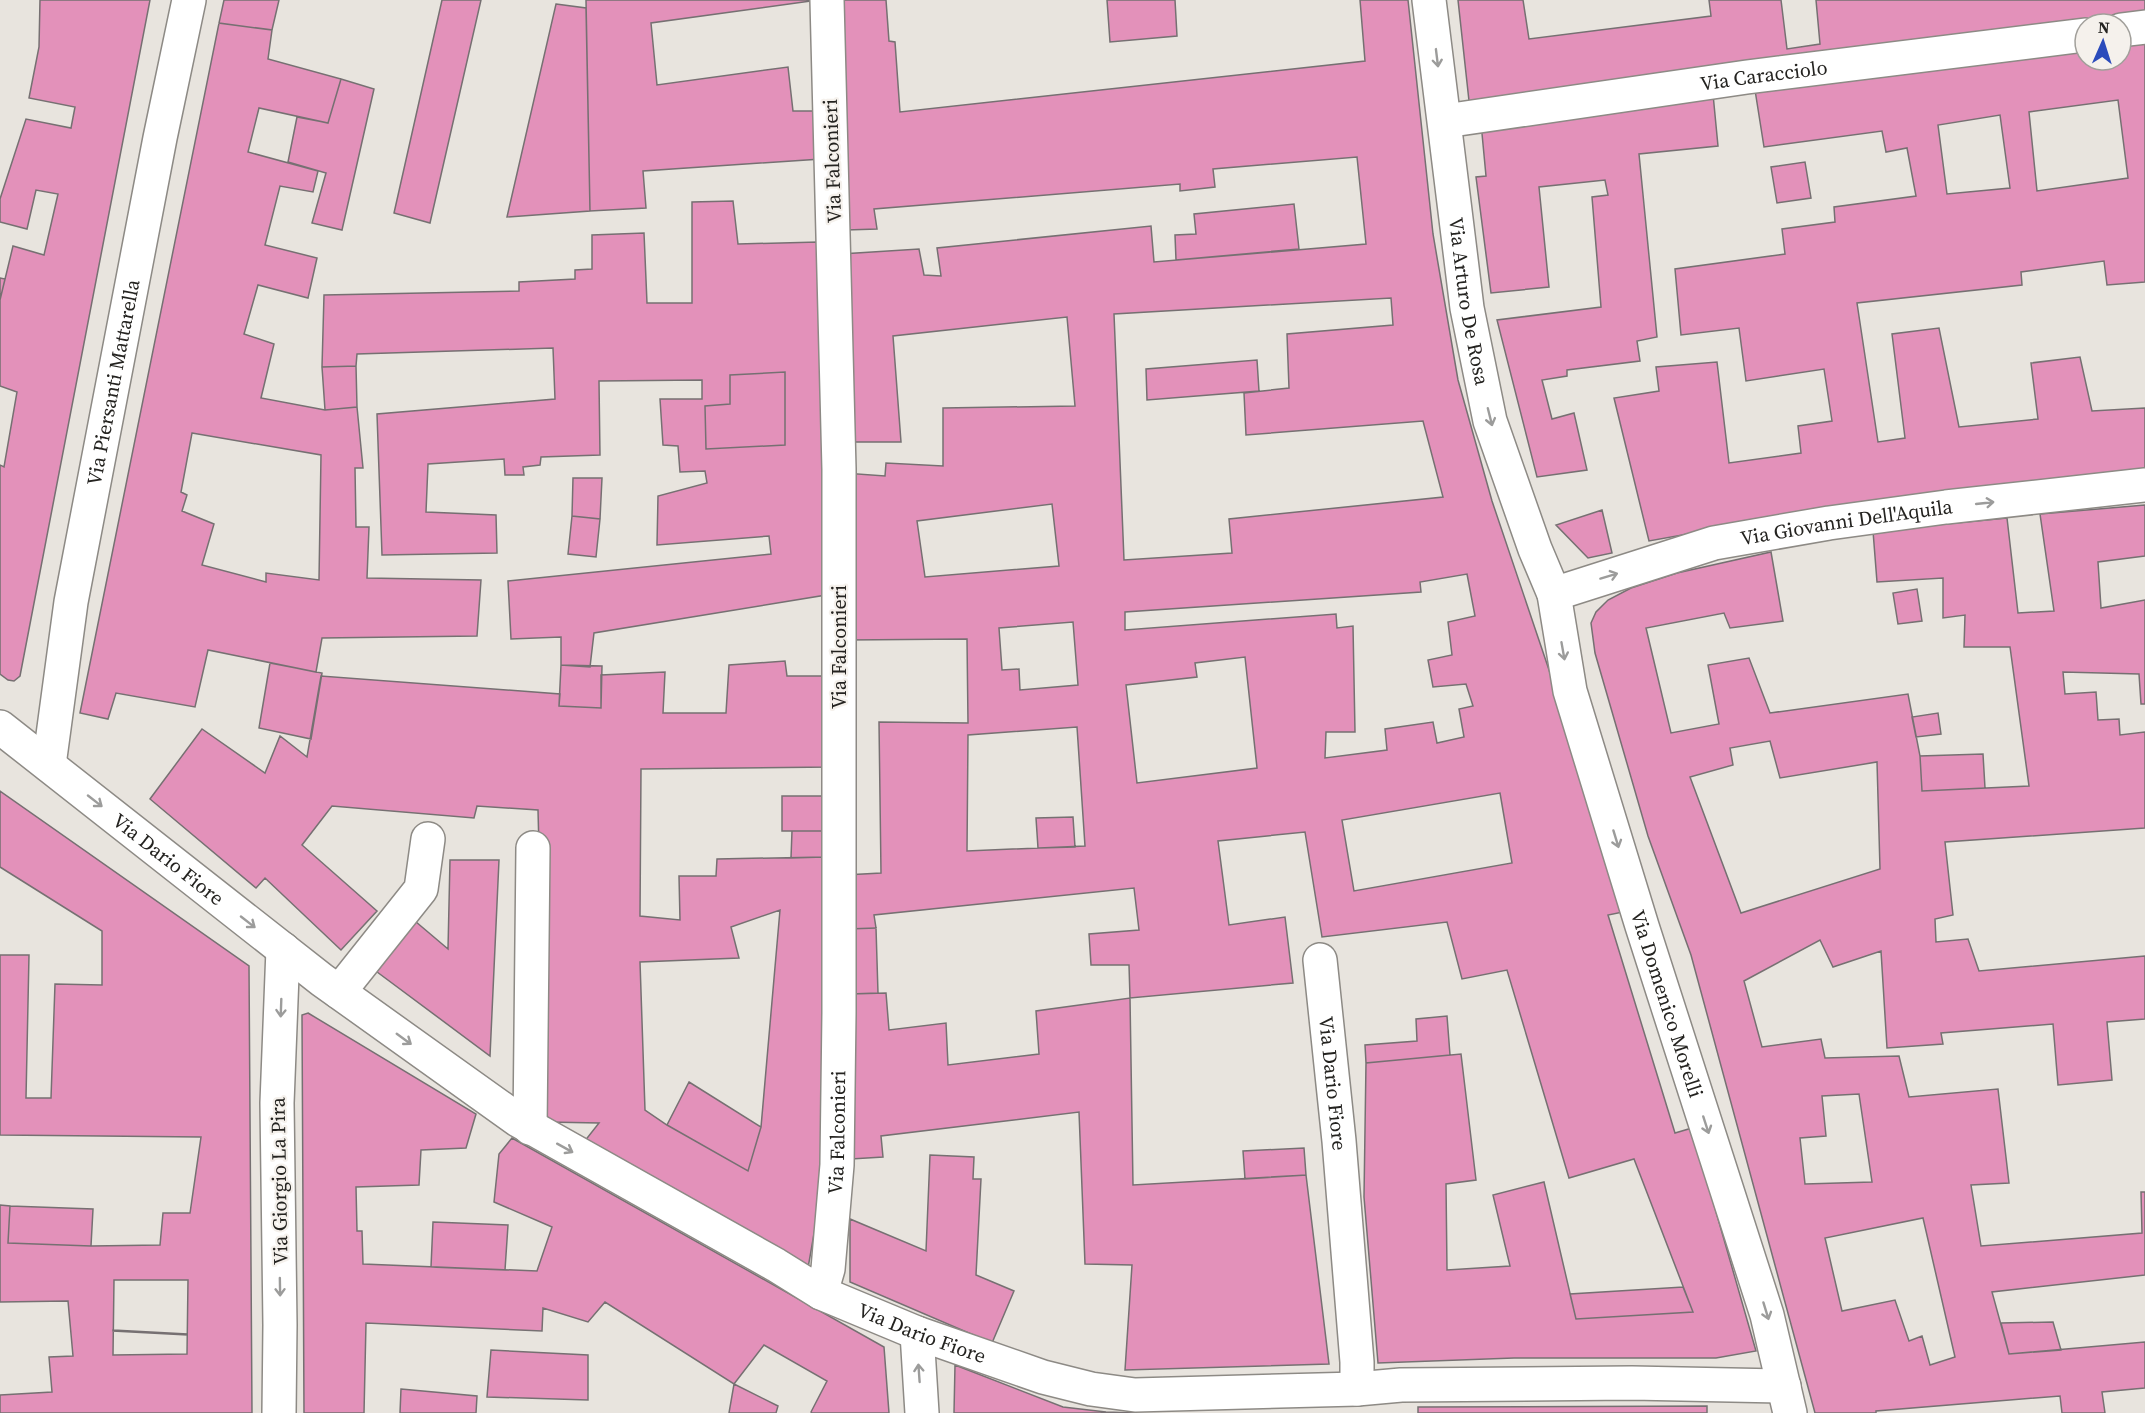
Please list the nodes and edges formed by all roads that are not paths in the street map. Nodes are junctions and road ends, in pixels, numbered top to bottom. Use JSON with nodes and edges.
{"nodes":[{"id":1,"x":189,"y":0,"type":"edge"},
{"id":2,"x":828,"y":0,"type":"edge"},
{"id":3,"x":1430,"y":0,"type":"edge"},
{"id":4,"x":2073,"y":36,"type":"edge"},
{"id":5,"x":1444,"y":121,"type":"junction"},
{"id":6,"x":2145,"y":485,"type":"edge"},
{"id":7,"x":1554,"y":594,"type":"junction"},
{"id":8,"x":0,"y":727,"type":"edge"},
{"id":9,"x":49,"y":765,"type":"junction"},
{"id":10,"x":429,"y":839,"type":"dead end"},
{"id":11,"x":532,"y":848,"type":"dead end"},
{"id":12,"x":283,"y":950,"type":"junction"},
{"id":13,"x":1320,"y":960,"type":"dead end"},
{"id":14,"x":339,"y":992,"type":"junction"},
{"id":15,"x":530,"y":1128,"type":"junction"},
{"id":16,"x":821,"y":1293,"type":"junction"},
{"id":17,"x":917,"y":1333,"type":"junction"},
{"id":18,"x":1357,"y":1389,"type":"junction"},
{"id":19,"x":1401,"y":1399,"type":"edge"},
{"id":20,"x":1787,"y":1400,"type":"edge"},
{"id":21,"x":279,"y":1413,"type":"edge"},
{"id":22,"x":922,"y":1413,"type":"edge"}],
"edges":[{"from":1,"to":9,"type":"street","name":"Via Piersanti Mattarella"},
{"from":2,"to":16,"type":"street","name":"Via Falconieri"},
{"from":3,"to":5,"type":"street","name":"Via Arturo De Rosa","one_way":true},
{"from":4,"to":5,"type":"street","name":"Via Caracciolo"},
{"from":5,"to":7,"type":"street","name":"Via Arturo De Rosa","one_way":true},
{"from":7,"to":6,"type":"street","name":"Via Giovanni Dell'Aquila","one_way":true},
{"from":7,"to":20,"type":"street","name":"Via Domenico Morelli","one_way":true},
{"from":8,"to":9,"type":"street","name":"Via Dario Fiore"},
{"from":9,"to":12,"type":"street","name":"Via Dario Fiore","one_way":true},
{"from":10,"to":14,"type":"street"},
{"from":11,"to":15,"type":"street"},
{"from":12,"to":14,"type":"street","name":"Via Dario Fiore"},
{"from":12,"to":21,"type":"street","name":"Via Giorgio La Pira","one_way":true},
{"from":13,"to":18,"type":"street","name":"Via Dario Fiore"},
{"from":14,"to":15,"type":"street","name":"Via Dario Fiore","one_way":true},
{"from":15,"to":16,"type":"street","name":"Via Dario Fiore","one_way":true},
{"from":16,"to":17,"type":"street","name":"Via Dario Fiore"},
{"from":17,"to":18,"type":"street","name":"Via Dario Fiore"},
{"from":22,"to":17,"type":"street","one_way":true},
{"from":18,"to":19,"type":"street","name":"Via Dario Fiore"},
{"from":19,"to":20,"type":"street","name":"Via Dario Fiore"}]}
